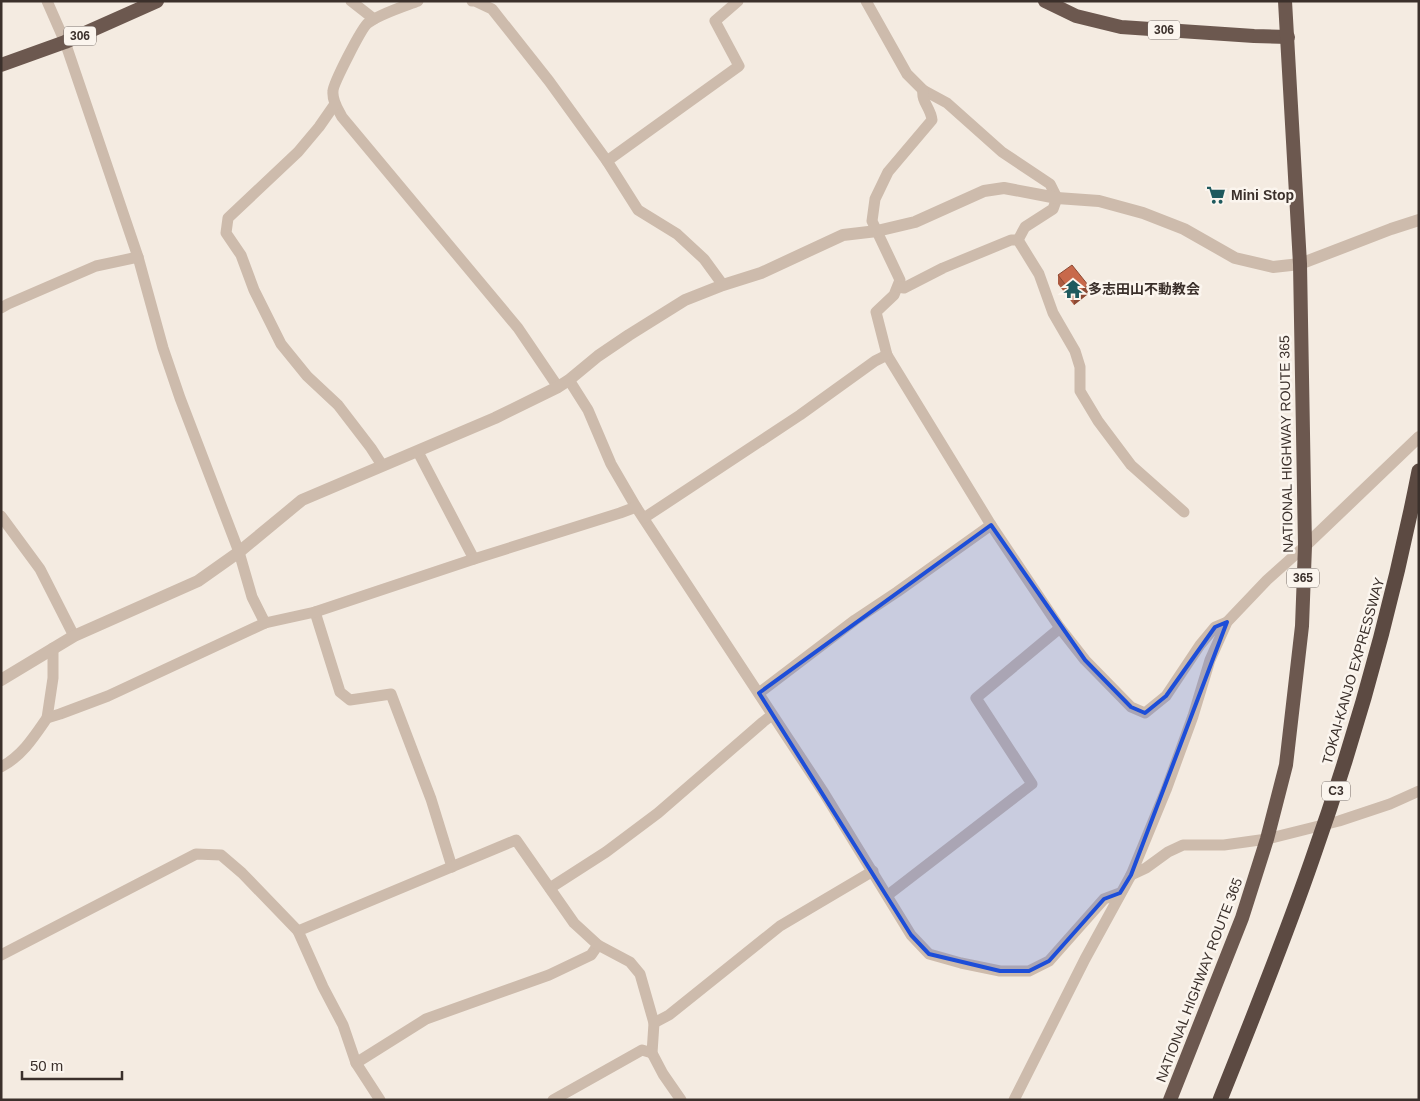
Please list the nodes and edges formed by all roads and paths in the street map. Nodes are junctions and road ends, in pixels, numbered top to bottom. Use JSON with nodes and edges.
{"nodes":[{"id":1,"x":47,"y":1,"type":"edge"},
{"id":2,"x":157,"y":1,"type":"edge"},
{"id":3,"x":351,"y":1,"type":"edge"},
{"id":4,"x":474,"y":1,"type":"edge"},
{"id":5,"x":738,"y":1,"type":"edge"},
{"id":6,"x":866,"y":1,"type":"edge"},
{"id":7,"x":1045,"y":1,"type":"edge"},
{"id":8,"x":1285,"y":1,"type":"edge"},
{"id":9,"x":412,"y":2,"type":"edge"},
{"id":10,"x":374,"y":19,"type":"junction"},
{"id":11,"x":1288,"y":37,"type":"junction"},
{"id":12,"x":65,"y":42,"type":"junction"},
{"id":13,"x":1,"y":65,"type":"edge"},
{"id":14,"x":923,"y":90,"type":"junction"},
{"id":15,"x":335,"y":104,"type":"junction"},
{"id":16,"x":608,"y":161,"type":"junction"},
{"id":17,"x":1057,"y":198,"type":"junction"},
{"id":18,"x":1419,"y":220,"type":"edge"},
{"id":19,"x":877,"y":231,"type":"junction"},
{"id":20,"x":1018,"y":240,"type":"junction"},
{"id":21,"x":138,"y":257,"type":"junction"},
{"id":22,"x":1300,"y":264,"type":"junction"},
{"id":23,"x":723,"y":285,"type":"junction"},
{"id":24,"x":898,"y":287,"type":"junction"},
{"id":25,"x":1,"y":308,"type":"edge"},
{"id":26,"x":887,"y":355,"type":"junction"},
{"id":27,"x":564,"y":384,"type":"junction"},
{"id":28,"x":1419,"y":437,"type":"edge"},
{"id":29,"x":418,"y":452,"type":"junction"},
{"id":30,"x":382,"y":465,"type":"junction"},
{"id":31,"x":1419,"y":471,"type":"edge"},
{"id":32,"x":636,"y":507,"type":"junction"},
{"id":33,"x":1184,"y":512,"type":"dead end"},
{"id":34,"x":1,"y":516,"type":"edge"},
{"id":35,"x":644,"y":518,"type":"junction"},
{"id":36,"x":991,"y":525,"type":"junction"},
{"id":37,"x":1304,"y":546,"type":"junction"},
{"id":38,"x":239,"y":552,"type":"junction"},
{"id":39,"x":474,"y":559,"type":"junction"},
{"id":40,"x":315,"y":612,"type":"junction"},
{"id":41,"x":1227,"y":622,"type":"junction"},
{"id":42,"x":265,"y":623,"type":"junction"},
{"id":43,"x":1060,"y":628,"type":"junction"},
{"id":44,"x":74,"y":636,"type":"junction"},
{"id":45,"x":54,"y":648,"type":"junction"},
{"id":46,"x":1,"y":680,"type":"edge"},
{"id":47,"x":759,"y":693,"type":"junction"},
{"id":48,"x":772,"y":715,"type":"junction"},
{"id":49,"x":47,"y":718,"type":"junction"},
{"id":50,"x":1,"y":767,"type":"edge"},
{"id":51,"x":1419,"y":791,"type":"edge"},
{"id":52,"x":1267,"y":840,"type":"junction"},
{"id":53,"x":452,"y":867,"type":"junction"},
{"id":54,"x":873,"y":871,"type":"junction"},
{"id":55,"x":1131,"y":875,"type":"junction"},
{"id":56,"x":550,"y":888,"type":"junction"},
{"id":57,"x":1120,"y":893,"type":"junction"},
{"id":58,"x":888,"y":896,"type":"junction"},
{"id":59,"x":298,"y":931,"type":"junction"},
{"id":60,"x":598,"y":945,"type":"junction"},
{"id":61,"x":1,"y":955,"type":"edge"},
{"id":62,"x":654,"y":1022,"type":"junction"},
{"id":63,"x":652,"y":1053,"type":"junction"},
{"id":64,"x":356,"y":1063,"type":"junction"},
{"id":65,"x":380,"y":1100,"type":"edge"},
{"id":66,"x":552,"y":1100,"type":"edge"},
{"id":67,"x":680,"y":1100,"type":"edge"},
{"id":68,"x":1014,"y":1100,"type":"edge"},
{"id":69,"x":1170,"y":1100,"type":"edge"},
{"id":70,"x":1220,"y":1100,"type":"edge"}],
"edges":[{"from":1,"to":12,"type":"street"},
{"from":2,"to":12,"type":"highway","number":"306"},
{"from":3,"to":10,"type":"street"},
{"from":4,"to":16,"type":"street"},
{"from":5,"to":16,"type":"street"},
{"from":6,"to":14,"type":"street"},
{"from":7,"to":11,"type":"highway","number":"306"},
{"from":8,"to":11,"type":"highway","name":"NATIONAL HIGHWAY ROUTE 365"},
{"from":9,"to":10,"type":"street"},
{"from":10,"to":15,"type":"street"},
{"from":11,"to":22,"type":"highway","name":"NATIONAL HIGHWAY ROUTE 365","number":"365"},
{"from":12,"to":13,"type":"highway","number":"306"},
{"from":12,"to":21,"type":"street"},
{"from":14,"to":17,"type":"street"},
{"from":14,"to":19,"type":"street"},
{"from":15,"to":27,"type":"street"},
{"from":15,"to":30,"type":"street"},
{"from":16,"to":23,"type":"street"},
{"from":17,"to":19,"type":"street"},
{"from":17,"to":20,"type":"street"},
{"from":17,"to":22,"type":"street"},
{"from":18,"to":22,"type":"street"},
{"from":19,"to":23,"type":"street"},
{"from":19,"to":24,"type":"street"},
{"from":20,"to":24,"type":"street"},
{"from":20,"to":33,"type":"street"},
{"from":21,"to":25,"type":"street"},
{"from":21,"to":38,"type":"street"},
{"from":22,"to":37,"type":"highway","name":"NATIONAL HIGHWAY ROUTE 365","number":"365"},
{"from":23,"to":27,"type":"street"},
{"from":24,"to":26,"type":"street"},
{"from":26,"to":35,"type":"street"},
{"from":26,"to":36,"type":"street"},
{"from":27,"to":29,"type":"street"},
{"from":27,"to":32,"type":"street"},
{"from":28,"to":37,"type":"street"},
{"from":29,"to":30,"type":"street"},
{"from":29,"to":39,"type":"street"},
{"from":30,"to":38,"type":"street"},
{"from":31,"to":70,"type":"highway","name":"TOKAI-KANJO EXPRESSWAY","number":"C3"},
{"from":32,"to":35,"type":"street"},
{"from":32,"to":39,"type":"street"},
{"from":34,"to":44,"type":"street"},
{"from":35,"to":47,"type":"street"},
{"from":36,"to":43,"type":"street"},
{"from":36,"to":47,"type":"street"},
{"from":37,"to":41,"type":"street"},
{"from":37,"to":52,"type":"highway","name":"NATIONAL HIGHWAY ROUTE 365","number":"365"},
{"from":38,"to":42,"type":"street"},
{"from":38,"to":44,"type":"street"},
{"from":39,"to":40,"type":"street"},
{"from":40,"to":42,"type":"street"},
{"from":40,"to":53,"type":"street"},
{"from":41,"to":43,"type":"street"},
{"from":41,"to":55,"type":"street"},
{"from":42,"to":49,"type":"street"},
{"from":43,"to":58,"type":"street"},
{"from":44,"to":45,"type":"street"},
{"from":45,"to":46,"type":"street"},
{"from":45,"to":49,"type":"street"},
{"from":47,"to":48,"type":"street"},
{"from":48,"to":54,"type":"street"},
{"from":48,"to":56,"type":"street"},
{"from":49,"to":50,"type":"street"},
{"from":51,"to":52,"type":"street"},
{"from":52,"to":55,"type":"street"},
{"from":52,"to":69,"type":"highway","name":"NATIONAL HIGHWAY ROUTE 365","number":"365"},
{"from":53,"to":56,"type":"street"},
{"from":53,"to":59,"type":"street"},
{"from":54,"to":58,"type":"street"},
{"from":54,"to":62,"type":"street"},
{"from":55,"to":57,"type":"street"},
{"from":56,"to":60,"type":"street"},
{"from":57,"to":58,"type":"street"},
{"from":57,"to":68,"type":"street"},
{"from":59,"to":61,"type":"street"},
{"from":59,"to":64,"type":"street"},
{"from":60,"to":62,"type":"street"},
{"from":60,"to":64,"type":"street"},
{"from":62,"to":63,"type":"street"},
{"from":63,"to":66,"type":"street"},
{"from":63,"to":67,"type":"street"},
{"from":64,"to":65,"type":"street"}]}
